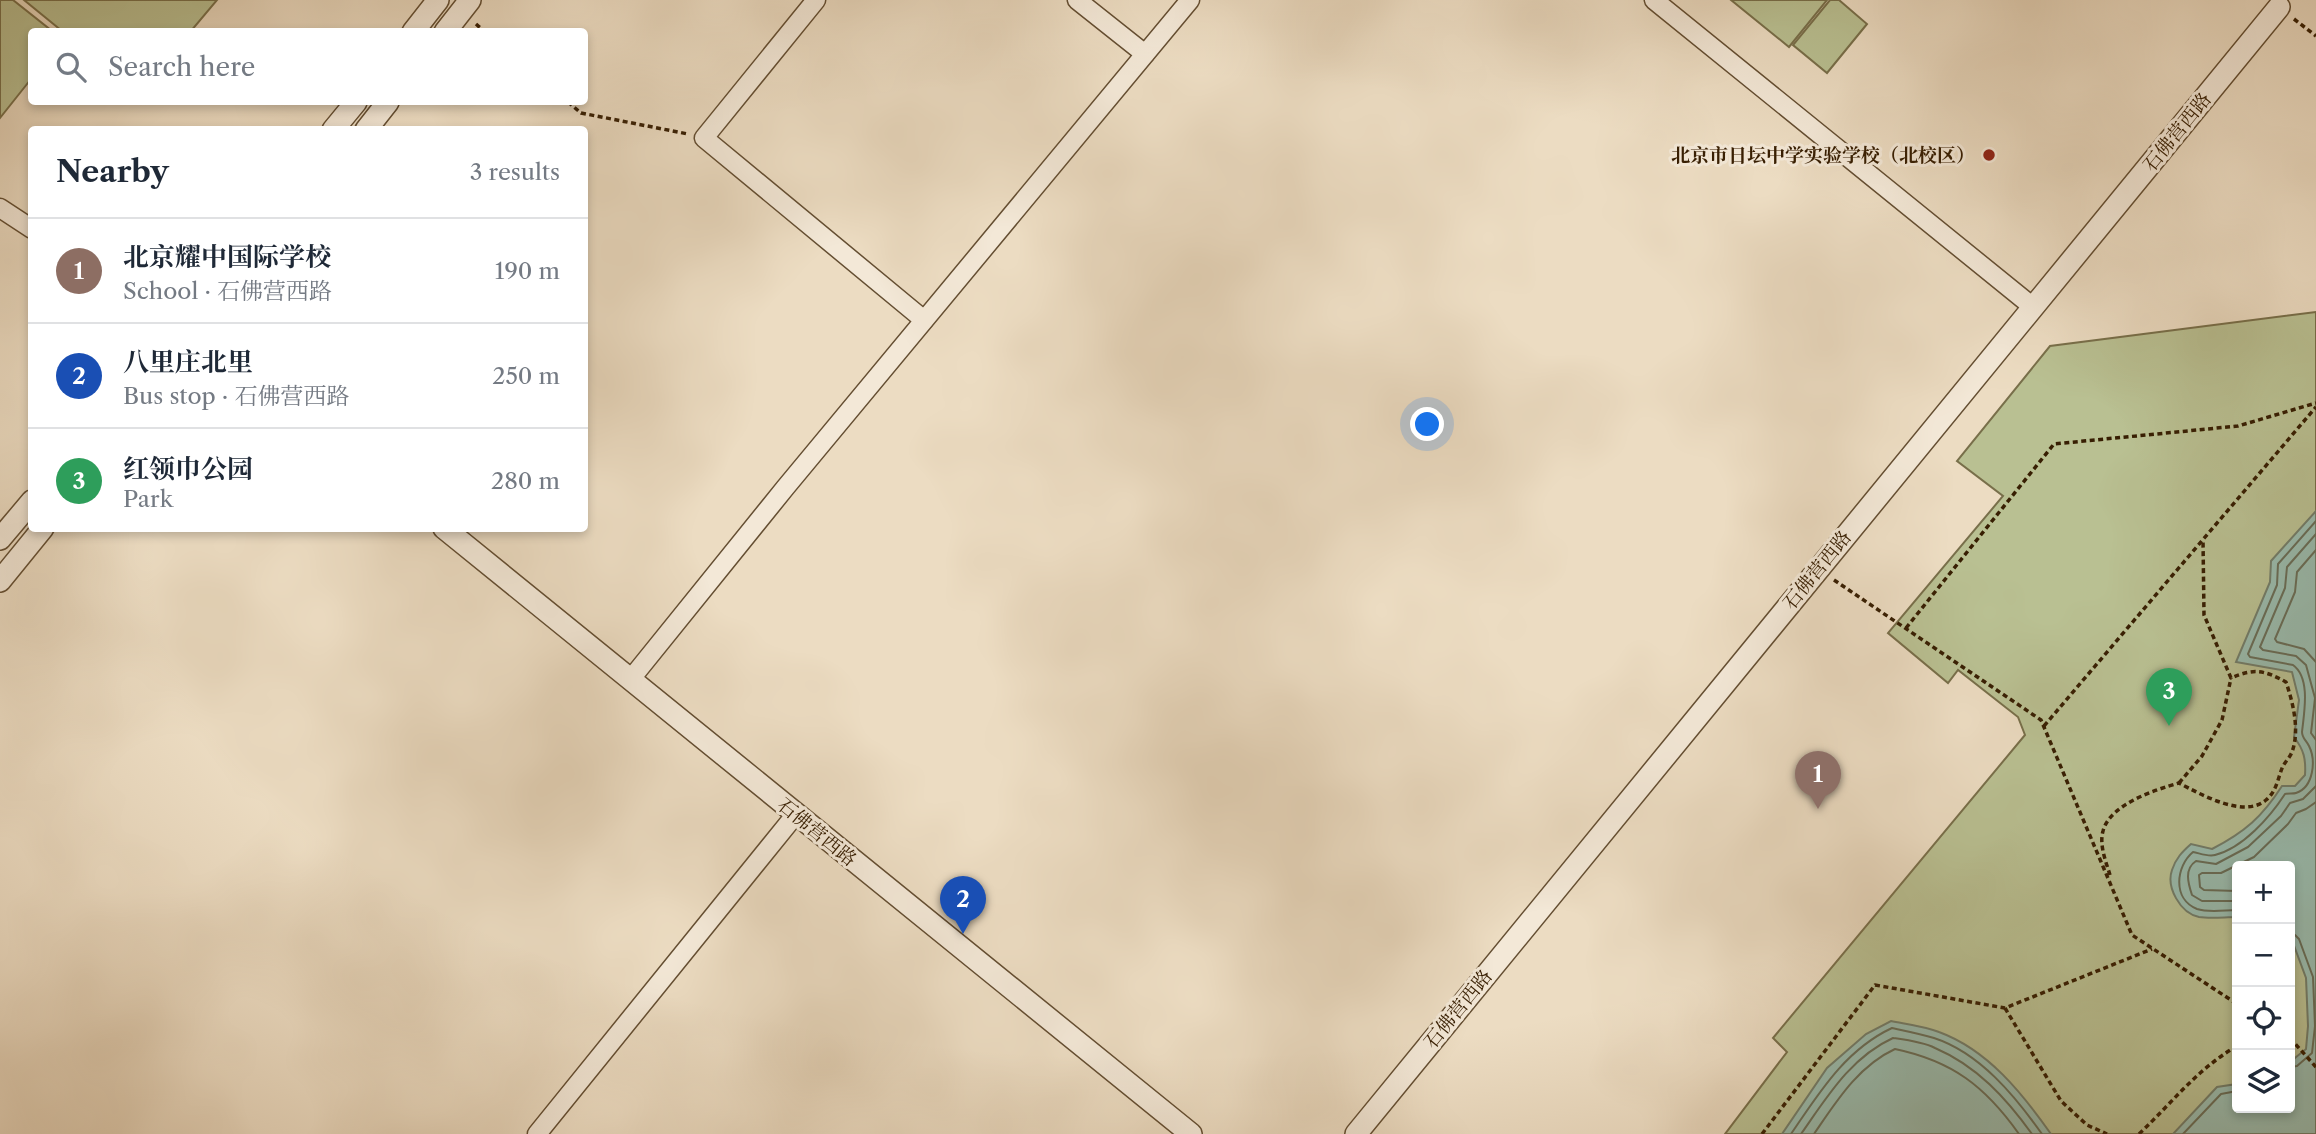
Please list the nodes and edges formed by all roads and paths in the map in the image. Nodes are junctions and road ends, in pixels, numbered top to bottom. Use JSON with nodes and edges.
{"nodes":[{"id":1,"x":438,"y":0,"type":"edge"},
{"id":2,"x":470,"y":0,"type":"edge"},
{"id":3,"x":816,"y":0,"type":"edge"},
{"id":4,"x":1077,"y":0,"type":"edge"},
{"id":5,"x":1190,"y":0,"type":"edge"},
{"id":6,"x":1654,"y":0,"type":"edge"},
{"id":7,"x":2279,"y":7,"type":"dead end"},
{"id":8,"x":416,"y":28,"type":"edge"},
{"id":9,"x":448,"y":28,"type":"edge"},
{"id":10,"x":1145,"y":54,"type":"junction"},
{"id":11,"x":354,"y":105,"type":"edge"},
{"id":12,"x":386,"y":105,"type":"edge"},
{"id":13,"x":572,"y":105,"type":"edge"},
{"id":14,"x":336,"y":126,"type":"edge"},
{"id":15,"x":369,"y":126,"type":"edge"},
{"id":16,"x":704,"y":138,"type":"junction"},
{"id":17,"x":0,"y":208,"type":"edge"},
{"id":18,"x":28,"y":226,"type":"edge"},
{"id":19,"x":2033,"y":307,"type":"junction"},
{"id":20,"x":924,"y":320,"type":"junction"},
{"id":21,"x":2316,"y":405,"type":"edge"},
{"id":22,"x":28,"y":505,"type":"edge"},
{"id":23,"x":40,"y":532,"type":"edge"},
{"id":24,"x":449,"y":532,"type":"edge"},
{"id":25,"x":0,"y":539,"type":"edge"},
{"id":26,"x":2203,"y":540,"type":"junction"},
{"id":27,"x":1818,"y":569,"type":"junction"},
{"id":28,"x":0,"y":581,"type":"edge"},
{"id":29,"x":1906,"y":628,"type":"junction"},
{"id":30,"x":2231,"y":678,"type":"junction"},
{"id":31,"x":630,"y":680,"type":"junction"},
{"id":32,"x":2044,"y":726,"type":"junction"},
{"id":33,"x":2179,"y":783,"type":"junction"},
{"id":34,"x":796,"y":814,"type":"junction"},
{"id":35,"x":2120,"y":903,"type":"junction"},
{"id":36,"x":2152,"y":949,"type":"junction"},
{"id":37,"x":2232,"y":1001,"type":"edge"},
{"id":38,"x":2005,"y":1008,"type":"junction"},
{"id":39,"x":2295,"y":1044,"type":"edge"},
{"id":40,"x":2232,"y":1049,"type":"edge"},
{"id":41,"x":2316,"y":1067,"type":"edge"},
{"id":42,"x":537,"y":1134,"type":"edge"},
{"id":43,"x":1191,"y":1134,"type":"edge"},
{"id":44,"x":1356,"y":1134,"type":"edge"},
{"id":45,"x":1762,"y":1134,"type":"edge"},
{"id":46,"x":2108,"y":1134,"type":"edge"},
{"id":47,"x":2139,"y":1134,"type":"edge"}],
"edges":[{"from":1,"to":8,"type":"street"},
{"from":2,"to":9,"type":"street"},
{"from":3,"to":16,"type":"street"},
{"from":4,"to":10,"type":"street"},
{"from":5,"to":10,"type":"street"},
{"from":6,"to":19,"type":"street"},
{"from":7,"to":19,"type":"street","name":"石佛营西路"},
{"from":10,"to":20,"type":"street"},
{"from":11,"to":14,"type":"street"},
{"from":12,"to":15,"type":"street"},
{"from":13,"to":16,"type":"path"},
{"from":16,"to":20,"type":"street"},
{"from":17,"to":18,"type":"street"},
{"from":19,"to":27,"type":"street","name":"石佛营西路"},
{"from":20,"to":31,"type":"street"},
{"from":21,"to":26,"type":"path"},
{"from":21,"to":29,"type":"path"},
{"from":22,"to":25,"type":"street"},
{"from":23,"to":28,"type":"street"},
{"from":24,"to":31,"type":"street","name":"石佛营西路"},
{"from":26,"to":30,"type":"path"},
{"from":26,"to":32,"type":"path"},
{"from":27,"to":29,"type":"path"},
{"from":27,"to":44,"type":"street","name":"石佛营西路"},
{"from":29,"to":32,"type":"path"},
{"from":30,"to":33,"type":"path"},
{"from":30,"to":33,"type":"path"},
{"from":31,"to":34,"type":"street","name":"石佛营西路"},
{"from":32,"to":35,"type":"path"},
{"from":33,"to":35,"type":"path"},
{"from":34,"to":42,"type":"street"},
{"from":34,"to":43,"type":"street","name":"石佛营西路"},
{"from":35,"to":36,"type":"path"},
{"from":36,"to":37,"type":"path"},
{"from":36,"to":38,"type":"path"},
{"from":38,"to":45,"type":"path"},
{"from":38,"to":46,"type":"path"},
{"from":39,"to":41,"type":"path"},
{"from":40,"to":47,"type":"path"}]}
